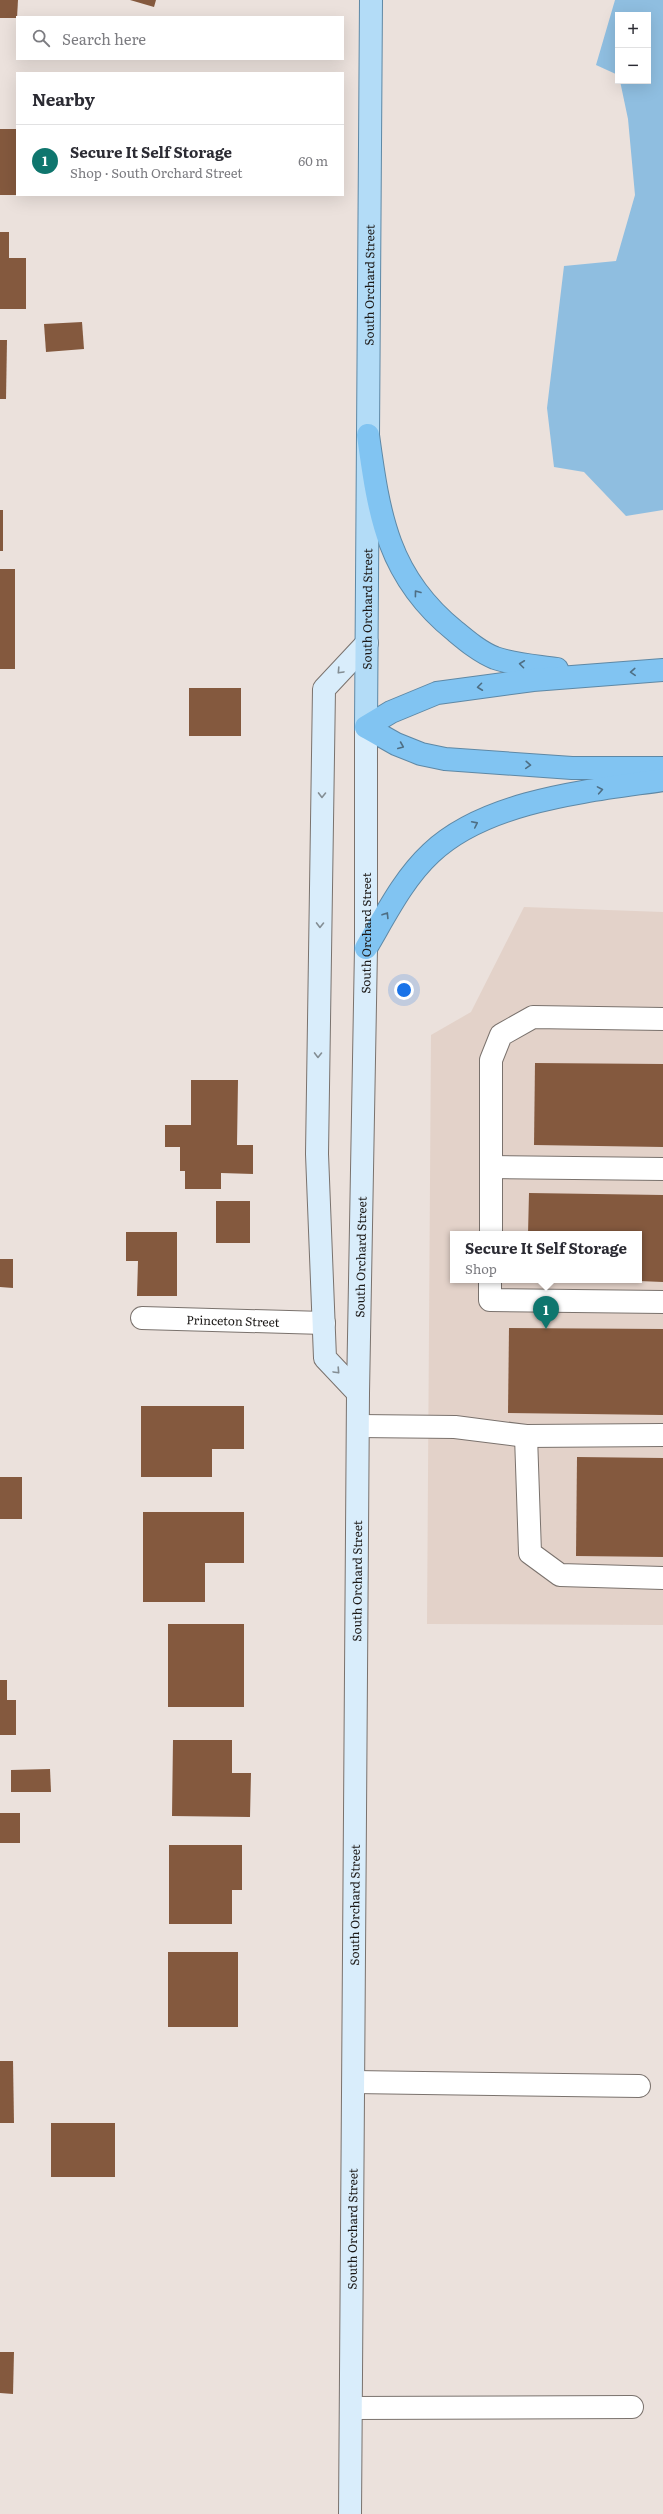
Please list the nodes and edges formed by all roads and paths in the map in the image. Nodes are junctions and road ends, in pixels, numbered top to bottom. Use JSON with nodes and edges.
{"nodes":[{"id":1,"x":370,"y":0,"type":"edge"},
{"id":2,"x":368,"y":435,"type":"junction"},
{"id":3,"x":367,"y":643,"type":"junction"},
{"id":4,"x":663,"y":670,"type":"edge"},
{"id":5,"x":602,"y":674,"type":"junction"},
{"id":6,"x":366,"y":727,"type":"junction"},
{"id":7,"x":663,"y":768,"type":"edge"},
{"id":8,"x":663,"y":780,"type":"edge"},
{"id":9,"x":366,"y":948,"type":"junction"},
{"id":10,"x":663,"y":1019,"type":"edge"},
{"id":11,"x":491,"y":1167,"type":"junction"},
{"id":12,"x":663,"y":1169,"type":"edge"},
{"id":13,"x":490,"y":1231,"type":"edge"},
{"id":14,"x":490,"y":1283,"type":"edge"},
{"id":15,"x":663,"y":1302,"type":"edge"},
{"id":16,"x":142,"y":1318,"type":"dead end"},
{"id":17,"x":324,"y":1323,"type":"junction"},
{"id":18,"x":358,"y":1393,"type":"junction"},
{"id":19,"x":359,"y":1426,"type":"junction"},
{"id":20,"x":663,"y":1435,"type":"edge"},
{"id":21,"x":526,"y":1436,"type":"junction"},
{"id":22,"x":663,"y":1578,"type":"edge"},
{"id":23,"x":354,"y":2082,"type":"junction"},
{"id":24,"x":639,"y":2086,"type":"dead end"},
{"id":25,"x":632,"y":2407,"type":"dead end"},
{"id":26,"x":351,"y":2408,"type":"junction"},
{"id":27,"x":350,"y":2514,"type":"edge"}],
"edges":[{"from":1,"to":2,"type":"main road","name":"South Orchard Street"},
{"from":2,"to":3,"type":"main road","name":"South Orchard Street"},
{"from":5,"to":2,"type":"highway","one_way":true},
{"from":3,"to":6,"type":"main road","name":"South Orchard Street"},
{"from":3,"to":17,"type":"main road","one_way":true},
{"from":4,"to":5,"type":"highway","one_way":true},
{"from":5,"to":6,"type":"highway","one_way":true},
{"from":6,"to":7,"type":"highway","one_way":true},
{"from":6,"to":9,"type":"main road","name":"South Orchard Street"},
{"from":9,"to":8,"type":"highway","one_way":true},
{"from":9,"to":18,"type":"main road","name":"South Orchard Street"},
{"from":10,"to":11,"type":"street"},
{"from":11,"to":12,"type":"street"},
{"from":11,"to":13,"type":"street"},
{"from":14,"to":15,"type":"street"},
{"from":16,"to":17,"type":"street","name":"Princeton Street"},
{"from":17,"to":18,"type":"main road","one_way":true},
{"from":18,"to":19,"type":"main road","name":"South Orchard Street"},
{"from":19,"to":21,"type":"street"},
{"from":19,"to":23,"type":"main road","name":"South Orchard Street"},
{"from":20,"to":21,"type":"street"},
{"from":21,"to":22,"type":"street"},
{"from":23,"to":24,"type":"street"},
{"from":23,"to":26,"type":"main road","name":"South Orchard Street"},
{"from":25,"to":26,"type":"street"},
{"from":26,"to":27,"type":"main road","name":"South Orchard Street"}]}
